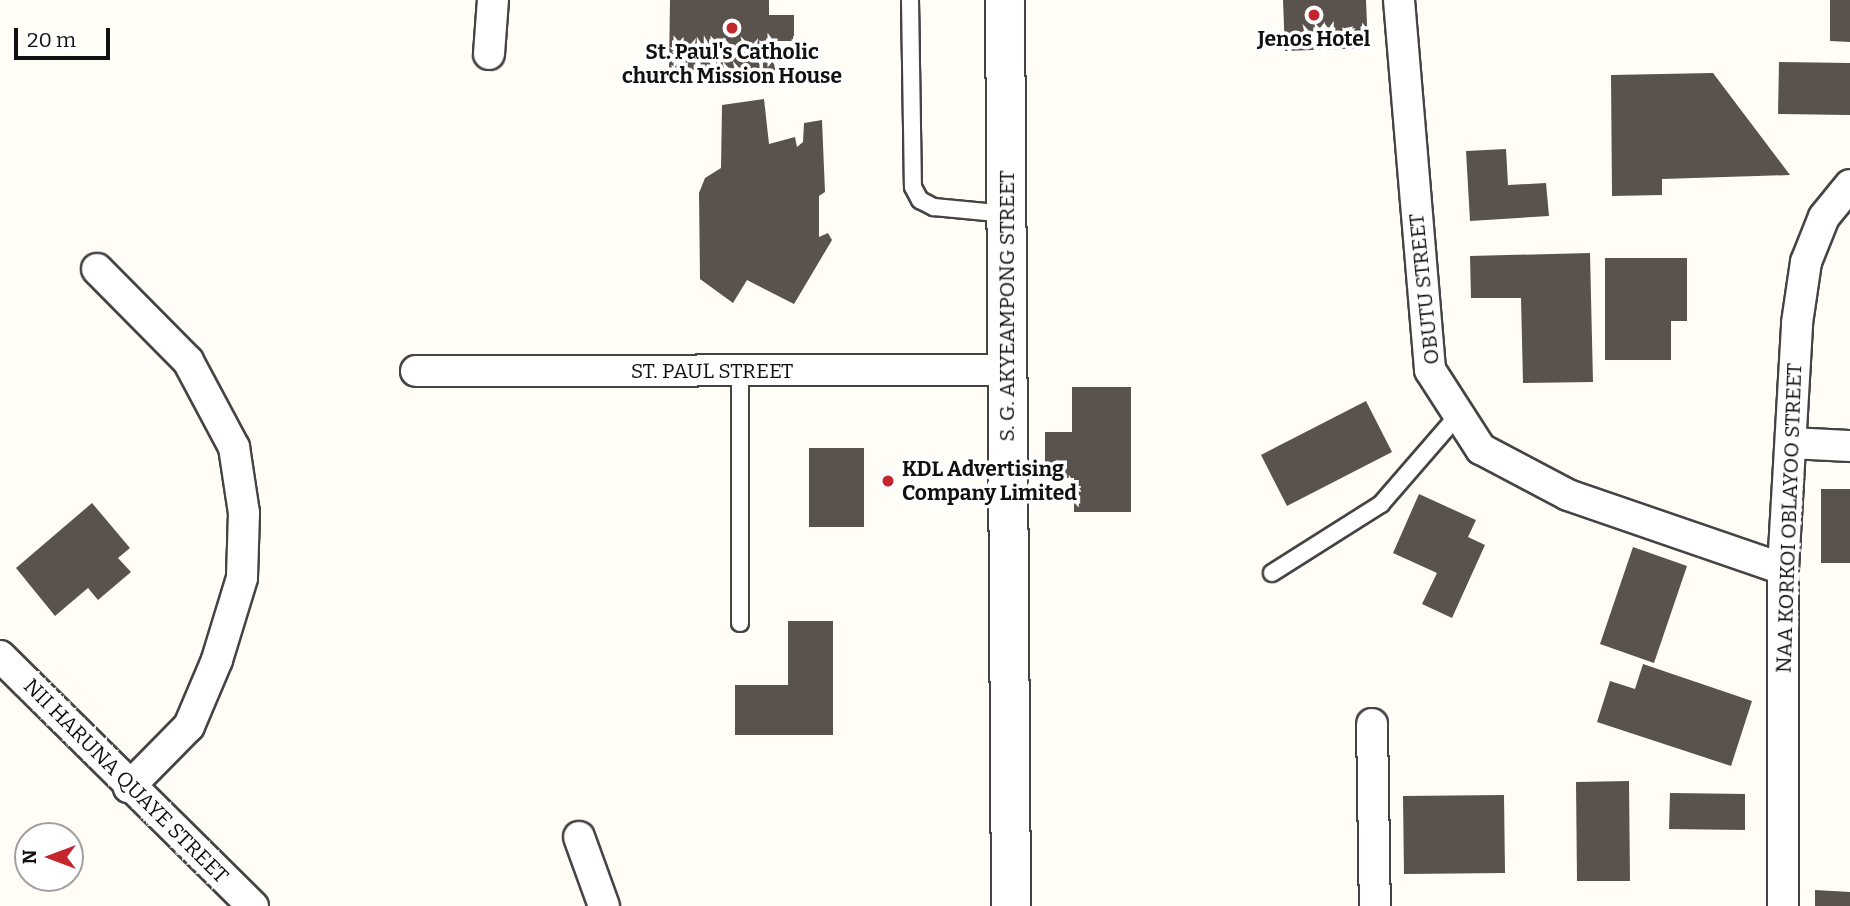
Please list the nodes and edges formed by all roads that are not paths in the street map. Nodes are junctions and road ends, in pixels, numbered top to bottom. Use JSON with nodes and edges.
{"nodes":[{"id":1,"x":493,"y":0,"type":"edge"},
{"id":2,"x":910,"y":0,"type":"edge"},
{"id":3,"x":1005,"y":0,"type":"edge"},
{"id":4,"x":1399,"y":0,"type":"edge"},
{"id":5,"x":489,"y":54,"type":"dead end"},
{"id":6,"x":1850,"y":185,"type":"edge"},
{"id":7,"x":1007,"y":214,"type":"junction"},
{"id":8,"x":97,"y":269,"type":"dead end"},
{"id":9,"x":1008,"y":370,"type":"junction"},
{"id":10,"x":416,"y":371,"type":"dead end"},
{"id":11,"x":740,"y":371,"type":"junction"},
{"id":12,"x":1459,"y":414,"type":"junction"},
{"id":13,"x":1791,"y":443,"type":"junction"},
{"id":14,"x":1850,"y":446,"type":"edge"},
{"id":15,"x":1783,"y":569,"type":"junction"},
{"id":16,"x":1272,"y":573,"type":"dead end"},
{"id":17,"x":740,"y":623,"type":"dead end"},
{"id":18,"x":0,"y":656,"type":"edge"},
{"id":19,"x":1372,"y":724,"type":"dead end"},
{"id":20,"x":129,"y":787,"type":"junction"},
{"id":21,"x":579,"y":837,"type":"dead end"},
{"id":22,"x":253,"y":906,"type":"edge"},
{"id":23,"x":604,"y":906,"type":"edge"},
{"id":24,"x":1011,"y":906,"type":"edge"},
{"id":25,"x":1375,"y":906,"type":"edge"},
{"id":26,"x":1783,"y":906,"type":"edge"}],
"edges":[{"from":1,"to":5,"type":"street"},
{"from":2,"to":7,"type":"lane"},
{"from":3,"to":7,"type":"street","name":"S. G. AKYEAMPONG STREET"},
{"from":4,"to":12,"type":"street","name":"OBUTU STREET"},
{"from":6,"to":13,"type":"street","name":"NAA KORKOI OBLAYOO STREET"},
{"from":7,"to":9,"type":"street","name":"S. G. AKYEAMPONG STREET"},
{"from":8,"to":20,"type":"street"},
{"from":9,"to":11,"type":"street","name":"ST. PAUL STREET"},
{"from":9,"to":24,"type":"street","name":"S. G. AKYEAMPONG STREET"},
{"from":10,"to":11,"type":"street","name":"ST. PAUL STREET"},
{"from":11,"to":17,"type":"lane"},
{"from":12,"to":15,"type":"street","name":"OBUTU STREET"},
{"from":12,"to":16,"type":"lane"},
{"from":13,"to":14,"type":"street"},
{"from":13,"to":15,"type":"street","name":"NAA KORKOI OBLAYOO STREET"},
{"from":15,"to":26,"type":"street","name":"NAA KORKOI OBLAYOO STREET"},
{"from":18,"to":20,"type":"street","name":"NII HARUNA QUAYE STREET"},
{"from":19,"to":25,"type":"street"},
{"from":20,"to":22,"type":"street","name":"NII HARUNA QUAYE STREET"},
{"from":21,"to":23,"type":"street"}]}
